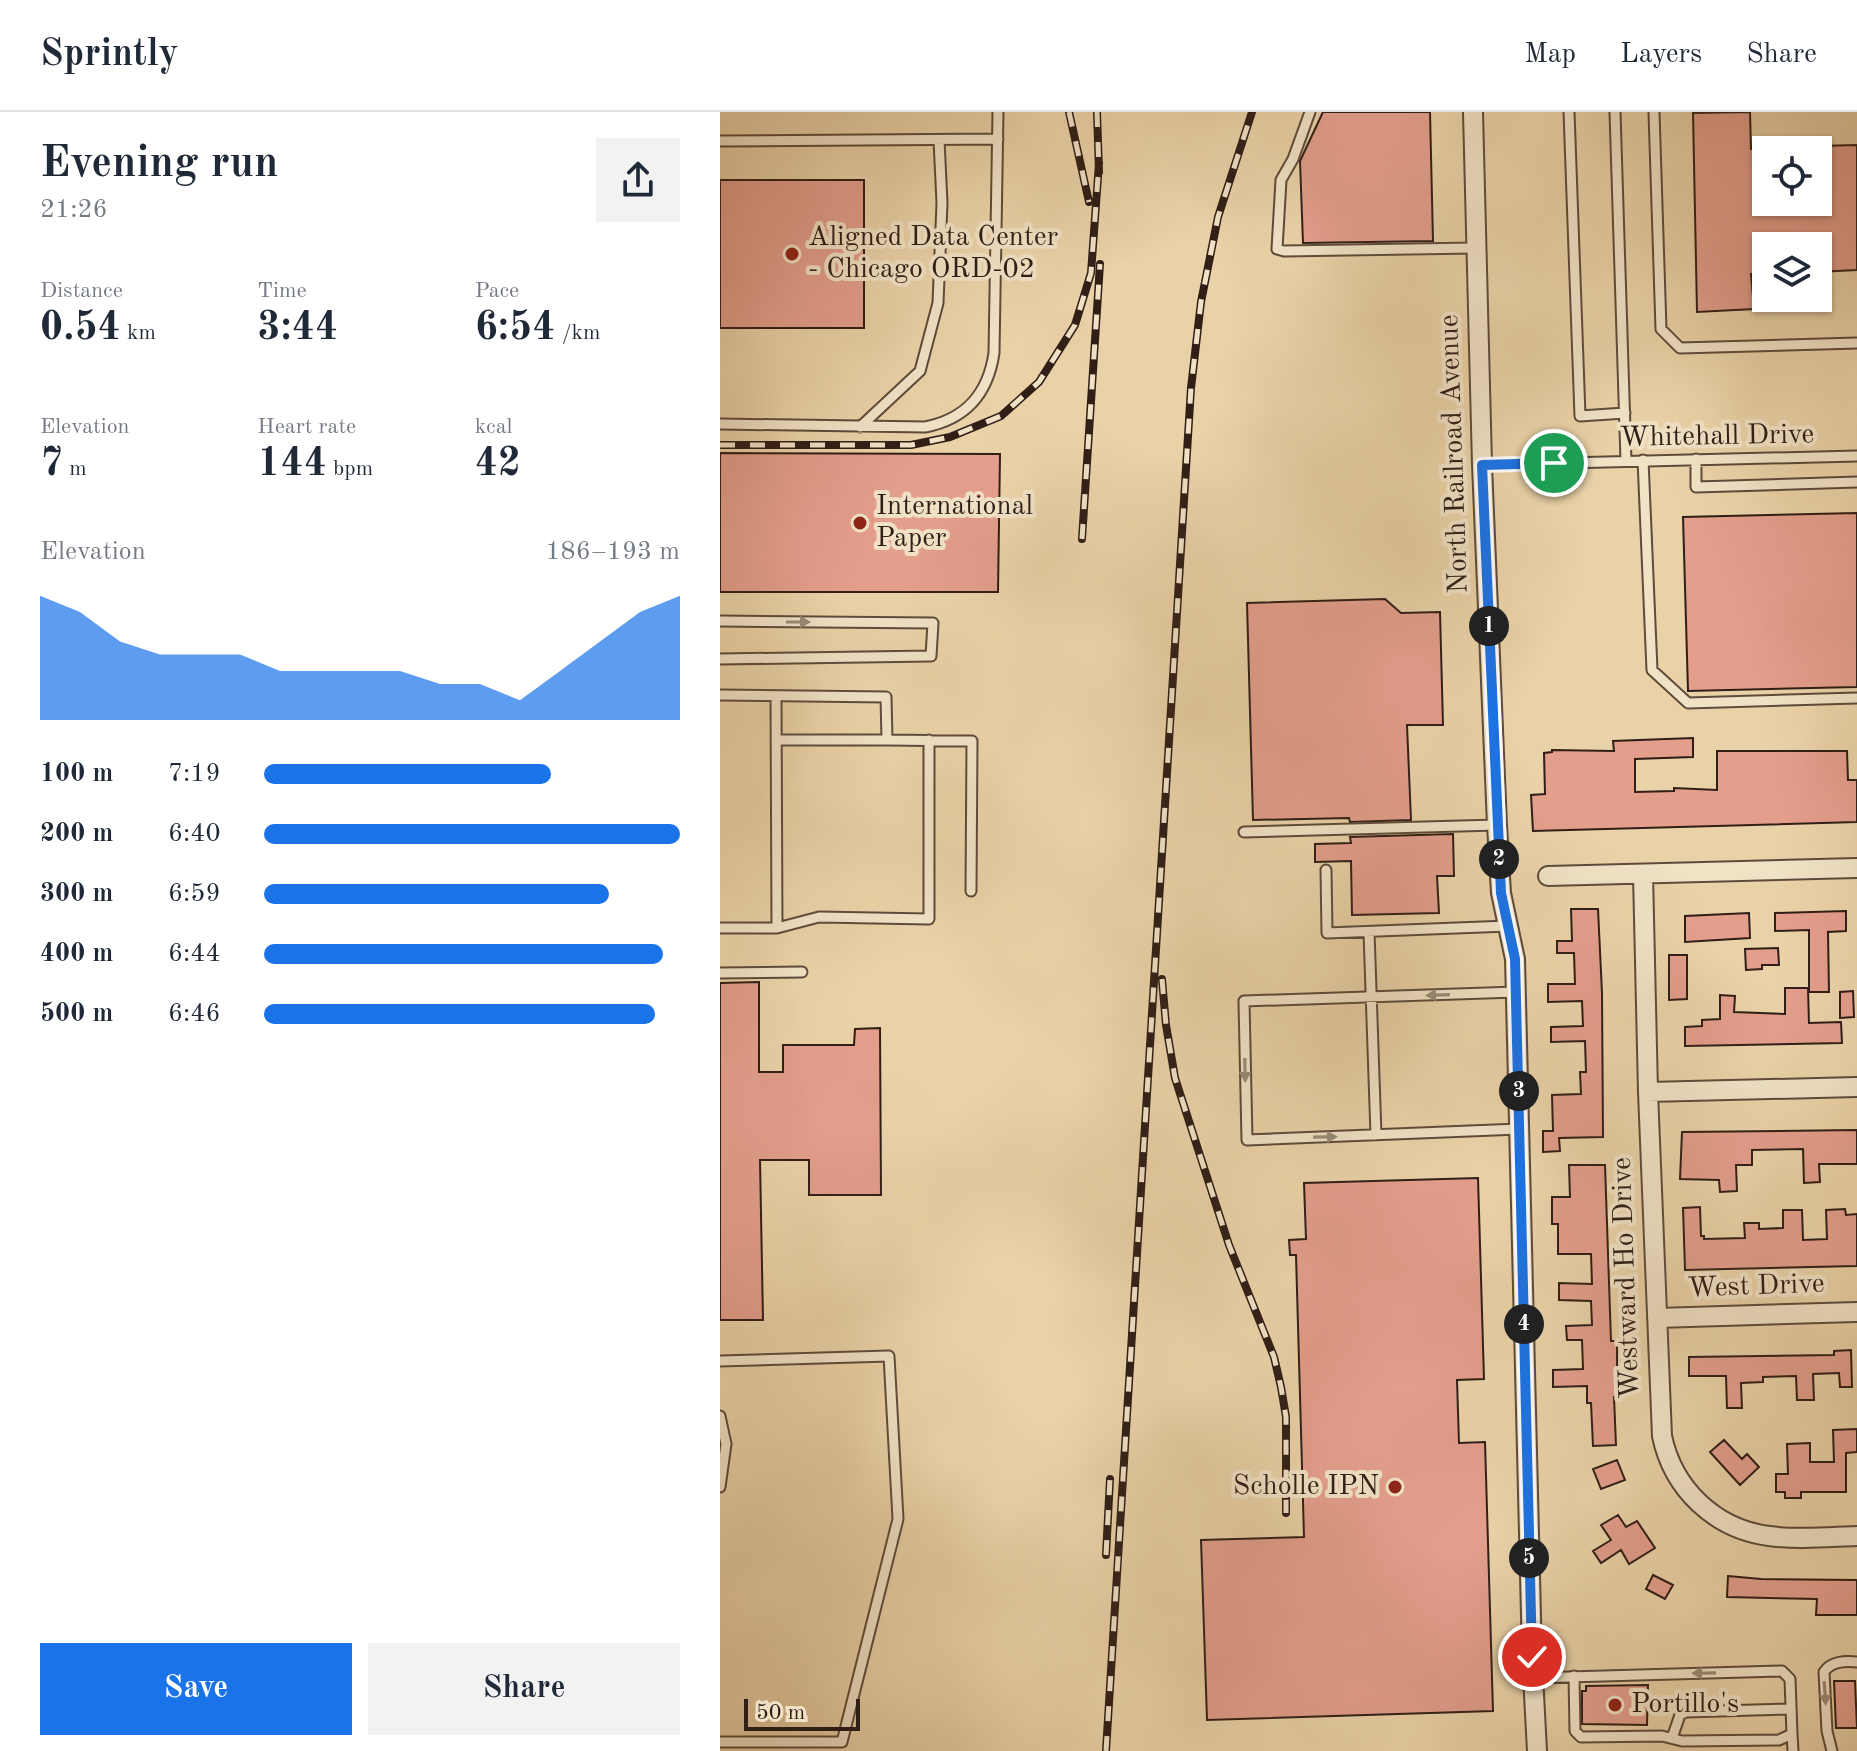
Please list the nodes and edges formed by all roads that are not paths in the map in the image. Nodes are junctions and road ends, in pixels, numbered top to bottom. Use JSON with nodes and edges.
{"nodes":[{"id":1,"x":998,"y":112,"type":"edge"},
{"id":2,"x":1310,"y":112,"type":"edge"},
{"id":3,"x":1473,"y":112,"type":"edge"},
{"id":4,"x":1569,"y":112,"type":"edge"},
{"id":5,"x":1615,"y":112,"type":"edge"},
{"id":6,"x":1654,"y":112,"type":"edge"},
{"id":7,"x":998,"y":139,"type":"junction"},
{"id":8,"x":939,"y":140,"type":"junction"},
{"id":9,"x":720,"y":141,"type":"edge"},
{"id":10,"x":1475,"y":248,"type":"junction"},
{"id":11,"x":1857,"y":343,"type":"edge"},
{"id":12,"x":1625,"y":413,"type":"junction"},
{"id":13,"x":720,"y":424,"type":"edge"},
{"id":14,"x":860,"y":427,"type":"junction"},
{"id":15,"x":1857,"y":456,"type":"edge"},
{"id":16,"x":1696,"y":459,"type":"junction"},
{"id":17,"x":1643,"y":460,"type":"junction"},
{"id":18,"x":1626,"y":461,"type":"junction"},
{"id":19,"x":1482,"y":465,"type":"junction"},
{"id":20,"x":1857,"y":482,"type":"edge"},
{"id":21,"x":720,"y":621,"type":"edge"},
{"id":22,"x":720,"y":659,"type":"edge"},
{"id":23,"x":720,"y":695,"type":"edge"},
{"id":24,"x":776,"y":696,"type":"junction"},
{"id":25,"x":1857,"y":698,"type":"edge"},
{"id":26,"x":776,"y":740,"type":"junction"},
{"id":27,"x":887,"y":740,"type":"junction"},
{"id":28,"x":929,"y":740,"type":"junction"},
{"id":29,"x":1497,"y":825,"type":"junction"},
{"id":30,"x":1244,"y":832,"type":"dead end"},
{"id":31,"x":1857,"y":868,"type":"edge"},
{"id":32,"x":1326,"y":870,"type":"dead end"},
{"id":33,"x":1643,"y":874,"type":"junction"},
{"id":34,"x":1548,"y":876,"type":"dead end"},
{"id":35,"x":971,"y":891,"type":"dead end"},
{"id":36,"x":1508,"y":926,"type":"junction"},
{"id":37,"x":720,"y":928,"type":"edge"},
{"id":38,"x":777,"y":928,"type":"junction"},
{"id":39,"x":1369,"y":932,"type":"junction"},
{"id":40,"x":802,"y":972,"type":"dead end"},
{"id":41,"x":720,"y":973,"type":"edge"},
{"id":42,"x":1516,"y":992,"type":"junction"},
{"id":43,"x":1372,"y":997,"type":"junction"},
{"id":44,"x":1857,"y":1087,"type":"edge"},
{"id":45,"x":1648,"y":1092,"type":"junction"},
{"id":46,"x":1519,"y":1129,"type":"junction"},
{"id":47,"x":1376,"y":1135,"type":"junction"},
{"id":48,"x":1857,"y":1312,"type":"edge"},
{"id":49,"x":1657,"y":1318,"type":"junction"},
{"id":50,"x":720,"y":1361,"type":"edge"},
{"id":51,"x":720,"y":1416,"type":"edge"},
{"id":52,"x":723,"y":1443,"type":"edge"},
{"id":53,"x":720,"y":1487,"type":"edge"},
{"id":54,"x":1857,"y":1536,"type":"edge"},
{"id":55,"x":1857,"y":1662,"type":"edge"},
{"id":56,"x":1574,"y":1676,"type":"junction"},
{"id":57,"x":1533,"y":1678,"type":"junction"},
{"id":58,"x":1791,"y":1709,"type":"junction"},
{"id":59,"x":1792,"y":1734,"type":"junction"},
{"id":60,"x":1672,"y":1738,"type":"junction"},
{"id":61,"x":720,"y":1742,"type":"edge"},
{"id":62,"x":1537,"y":1751,"type":"edge"},
{"id":63,"x":1793,"y":1751,"type":"edge"},
{"id":64,"x":1832,"y":1751,"type":"edge"}],
"edges":[{"from":1,"to":7,"type":"lane"},
{"from":2,"to":10,"type":"lane"},
{"from":3,"to":10,"type":"street","name":"North Railroad Avenue"},
{"from":4,"to":12,"type":"lane"},
{"from":5,"to":12,"type":"lane"},
{"from":6,"to":11,"type":"lane"},
{"from":7,"to":8,"type":"lane"},
{"from":7,"to":14,"type":"lane"},
{"from":8,"to":9,"type":"lane"},
{"from":8,"to":14,"type":"lane"},
{"from":10,"to":19,"type":"street","name":"North Railroad Avenue"},
{"from":12,"to":18,"type":"lane"},
{"from":13,"to":14,"type":"lane"},
{"from":15,"to":16,"type":"lane","name":"Whitehall Drive"},
{"from":16,"to":17,"type":"lane","name":"Whitehall Drive"},
{"from":16,"to":20,"type":"lane"},
{"from":17,"to":18,"type":"lane","name":"Whitehall Drive"},
{"from":17,"to":25,"type":"lane"},
{"from":18,"to":19,"type":"lane","name":"Whitehall Drive"},
{"from":19,"to":29,"type":"street","name":"North Railroad Avenue"},
{"from":21,"to":22,"type":"lane","one_way":true},
{"from":23,"to":24,"type":"lane"},
{"from":24,"to":26,"type":"lane"},
{"from":24,"to":27,"type":"lane"},
{"from":26,"to":27,"type":"lane"},
{"from":26,"to":38,"type":"lane"},
{"from":27,"to":28,"type":"lane"},
{"from":28,"to":35,"type":"lane"},
{"from":28,"to":38,"type":"lane"},
{"from":29,"to":30,"type":"lane"},
{"from":29,"to":36,"type":"street","name":"North Railroad Avenue"},
{"from":31,"to":33,"type":"street"},
{"from":32,"to":39,"type":"lane"},
{"from":33,"to":34,"type":"street"},
{"from":33,"to":45,"type":"street","name":"Westward Ho Drive"},
{"from":36,"to":39,"type":"lane"},
{"from":36,"to":42,"type":"street","name":"North Railroad Avenue"},
{"from":37,"to":38,"type":"lane"},
{"from":39,"to":43,"type":"lane"},
{"from":40,"to":41,"type":"lane"},
{"from":42,"to":43,"type":"lane","one_way":true},
{"from":42,"to":46,"type":"street","name":"North Railroad Avenue"},
{"from":43,"to":47,"type":"lane"},
{"from":43,"to":47,"type":"lane","one_way":true},
{"from":44,"to":45,"type":"street"},
{"from":45,"to":49,"type":"street","name":"Westward Ho Drive"},
{"from":46,"to":47,"type":"lane"},
{"from":46,"to":57,"type":"street","name":"North Railroad Avenue"},
{"from":48,"to":49,"type":"street","name":"West Drive"},
{"from":49,"to":54,"type":"street","name":"Westward Ho Drive"},
{"from":50,"to":61,"type":"lane"},
{"from":51,"to":52,"type":"lane"},
{"from":52,"to":53,"type":"lane"},
{"from":55,"to":64,"type":"lane","one_way":true},
{"from":56,"to":57,"type":"lane"},
{"from":58,"to":56,"type":"lane","one_way":true},
{"from":56,"to":60,"type":"lane"},
{"from":57,"to":62,"type":"street","name":"North Railroad Avenue"},
{"from":58,"to":59,"type":"lane"},
{"from":58,"to":60,"type":"lane"},
{"from":59,"to":60,"type":"lane"},
{"from":59,"to":63,"type":"lane"}]}
